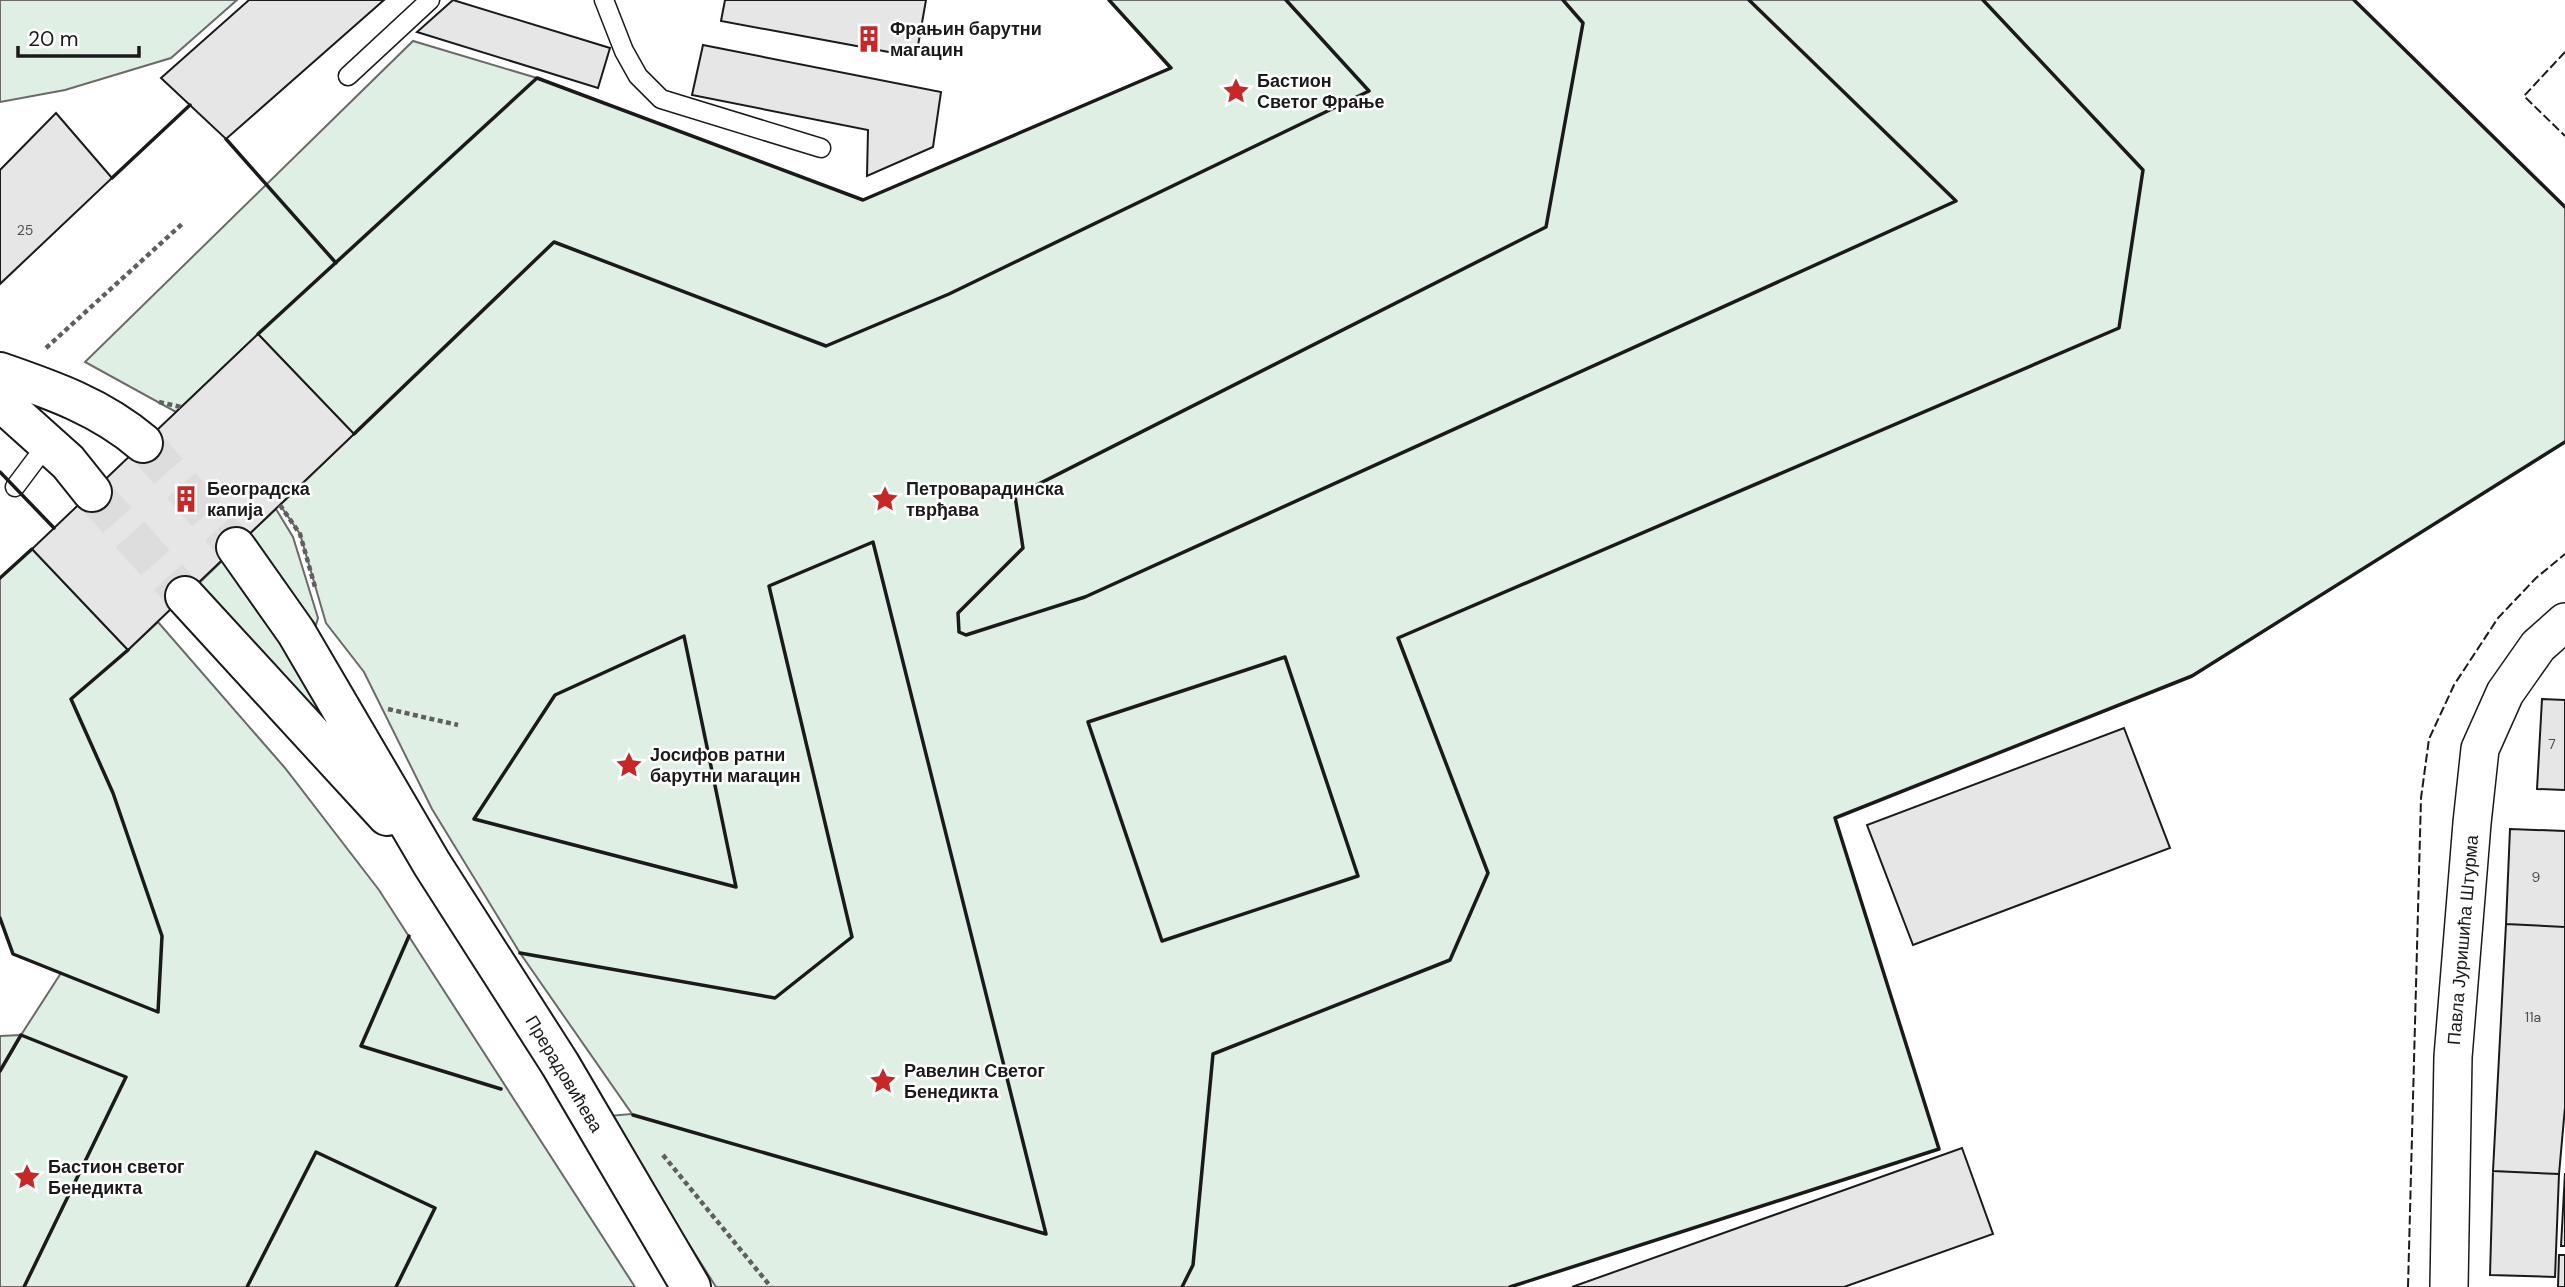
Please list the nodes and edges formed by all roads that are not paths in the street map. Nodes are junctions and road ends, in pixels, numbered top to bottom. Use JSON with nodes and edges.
{"nodes":[{"id":1,"x":430,"y":0,"type":"edge"},
{"id":2,"x":604,"y":0,"type":"edge"},
{"id":3,"x":348,"y":76,"type":"dead end"},
{"id":4,"x":821,"y":148,"type":"dead end"},
{"id":5,"x":0,"y":372,"type":"edge"},
{"id":6,"x":0,"y":401,"type":"edge"},
{"id":7,"x":48,"y":443,"type":"junction"},
{"id":8,"x":143,"y":443,"type":"tunnel mouth"},
{"id":9,"x":15,"y":487,"type":"dead end"},
{"id":10,"x":92,"y":492,"type":"tunnel mouth"},
{"id":11,"x":236,"y":547,"type":"tunnel mouth"},
{"id":12,"x":184,"y":596,"type":"tunnel mouth"},
{"id":13,"x":2565,"y":622,"type":"edge"},
{"id":14,"x":432,"y":864,"type":"junction"},
{"id":15,"x":691,"y":1287,"type":"edge"},
{"id":16,"x":2449,"y":1287,"type":"edge"}],
"edges":[{"from":1,"to":3,"type":"lane"},
{"from":2,"to":4,"type":"lane"},
{"from":5,"to":8,"type":"main road"},
{"from":6,"to":7,"type":"main road"},
{"from":7,"to":9,"type":"lane"},
{"from":7,"to":10,"type":"main road"},
{"from":11,"to":14,"type":"main road","name":"Прерадовићева"},
{"from":12,"to":14,"type":"main road","name":"Прерадовићева"},
{"from":13,"to":16,"type":"street","name":"Павла Јуришића Штурма"},
{"from":14,"to":15,"type":"main road","name":"Прерадовићева"}]}
